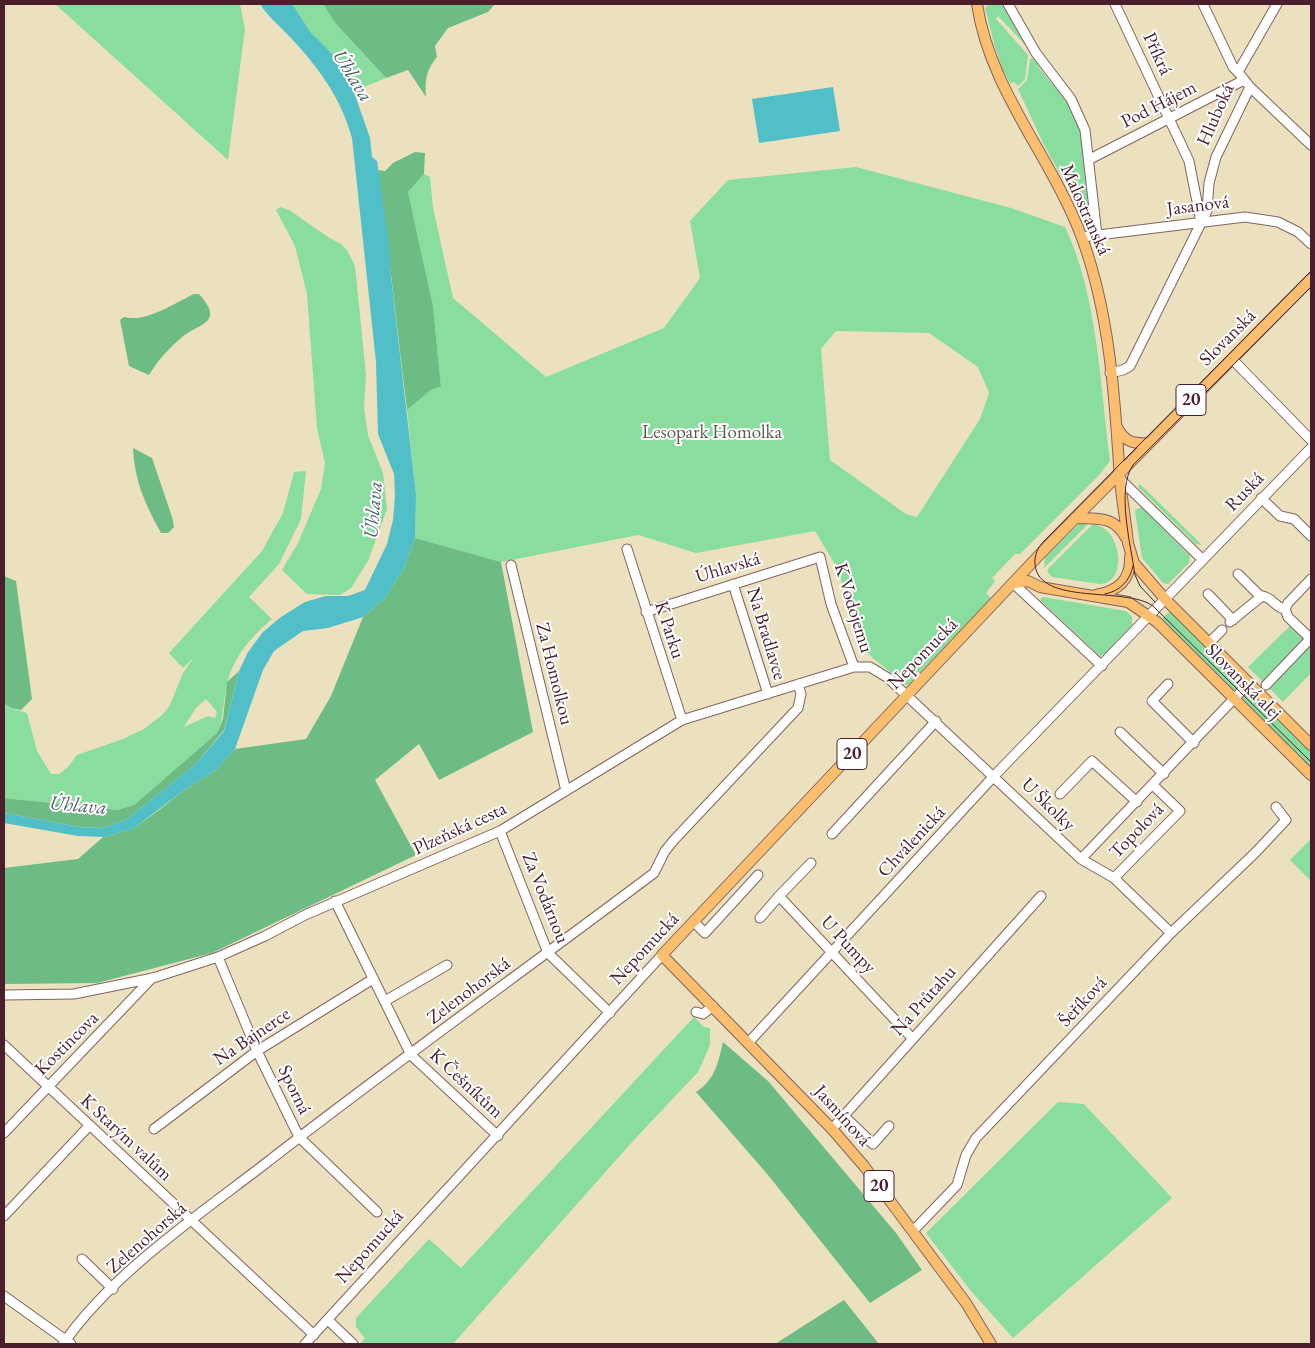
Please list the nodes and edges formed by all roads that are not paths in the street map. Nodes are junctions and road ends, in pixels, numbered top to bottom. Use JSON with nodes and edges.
{"nodes":[{"id":1,"x":977,"y":4,"type":"edge"},
{"id":2,"x":1008,"y":4,"type":"edge"},
{"id":3,"x":1115,"y":4,"type":"edge"},
{"id":4,"x":1203,"y":4,"type":"edge"},
{"id":5,"x":1277,"y":4,"type":"edge"},
{"id":6,"x":1238,"y":72,"type":"junction"},
{"id":7,"x":1247,"y":84,"type":"junction"},
{"id":8,"x":1169,"y":118,"type":"junction"},
{"id":9,"x":1311,"y":145,"type":"edge"},
{"id":10,"x":1090,"y":159,"type":"junction"},
{"id":11,"x":1201,"y":222,"type":"junction"},
{"id":12,"x":1097,"y":235,"type":"junction"},
{"id":13,"x":1082,"y":237,"type":"junction"},
{"id":14,"x":1311,"y":244,"type":"edge"},
{"id":15,"x":1311,"y":279,"type":"edge"},
{"id":16,"x":1232,"y":358,"type":"junction"},
{"id":17,"x":1110,"y":373,"type":"junction"},
{"id":18,"x":1115,"y":419,"type":"junction"},
{"id":19,"x":1311,"y":440,"type":"edge"},
{"id":20,"x":1149,"y":442,"type":"junction"},
{"id":21,"x":1311,"y":448,"type":"edge"},
{"id":22,"x":1120,"y":476,"type":"junction"},
{"id":23,"x":1261,"y":498,"type":"junction"},
{"id":24,"x":1076,"y":518,"type":"junction"},
{"id":25,"x":1311,"y":536,"type":"edge"},
{"id":26,"x":1128,"y":547,"type":"junction"},
{"id":27,"x":627,"y":549,"type":"dead end"},
{"id":28,"x":820,"y":557,"type":"joint"},
{"id":29,"x":1202,"y":560,"type":"junction"},
{"id":30,"x":511,"y":566,"type":"dead end"},
{"id":31,"x":1030,"y":566,"type":"junction"},
{"id":32,"x":1238,"y":574,"type":"dead end"},
{"id":33,"x":1311,"y":580,"type":"edge"},
{"id":34,"x":1015,"y":583,"type":"junction"},
{"id":35,"x":733,"y":584,"type":"junction"},
{"id":36,"x":1035,"y":584,"type":"junction"},
{"id":37,"x":1208,"y":594,"type":"dead end"},
{"id":38,"x":1090,"y":595,"type":"junction"},
{"id":39,"x":1260,"y":596,"type":"junction"},
{"id":40,"x":1164,"y":599,"type":"junction"},
{"id":41,"x":1285,"y":609,"type":"junction"},
{"id":42,"x":646,"y":612,"type":"junction"},
{"id":43,"x":1148,"y":617,"type":"junction"},
{"id":44,"x":1222,"y":630,"type":"dead end"},
{"id":45,"x":1311,"y":638,"type":"edge"},
{"id":46,"x":1209,"y":644,"type":"junction"},
{"id":47,"x":1102,"y":666,"type":"junction"},
{"id":48,"x":854,"y":668,"type":"junction"},
{"id":49,"x":1249,"y":683,"type":"junction"},
{"id":50,"x":798,"y":684,"type":"junction"},
{"id":51,"x":1168,"y":684,"type":"dead end"},
{"id":52,"x":1266,"y":685,"type":"dead end"},
{"id":53,"x":768,"y":694,"type":"junction"},
{"id":54,"x":907,"y":696,"type":"junction"},
{"id":55,"x":1234,"y":699,"type":"junction"},
{"id":56,"x":682,"y":720,"type":"junction"},
{"id":57,"x":936,"y":721,"type":"junction"},
{"id":58,"x":1120,"y":732,"type":"dead end"},
{"id":59,"x":1310,"y":740,"type":"edge"},
{"id":60,"x":1194,"y":743,"type":"junction"},
{"id":61,"x":1164,"y":774,"type":"junction"},
{"id":62,"x":1311,"y":774,"type":"edge"},
{"id":63,"x":994,"y":776,"type":"junction"},
{"id":64,"x":1153,"y":785,"type":"junction"},
{"id":65,"x":566,"y":791,"type":"junction"},
{"id":66,"x":1060,"y":794,"type":"dead end"},
{"id":67,"x":1137,"y":802,"type":"junction"},
{"id":68,"x":1276,"y":807,"type":"dead end"},
{"id":69,"x":500,"y":831,"type":"junction"},
{"id":70,"x":832,"y":834,"type":"dead end"},
{"id":71,"x":1081,"y":859,"type":"junction"},
{"id":72,"x":811,"y":863,"type":"dead end"},
{"id":73,"x":758,"y":875,"type":"dead end"},
{"id":74,"x":1114,"y":878,"type":"junction"},
{"id":75,"x":779,"y":896,"type":"junction"},
{"id":76,"x":1041,"y":896,"type":"dead end"},
{"id":77,"x":335,"y":902,"type":"junction"},
{"id":78,"x":760,"y":918,"type":"dead end"},
{"id":79,"x":694,"y":922,"type":"junction"},
{"id":80,"x":1171,"y":933,"type":"junction"},
{"id":81,"x":548,"y":953,"type":"junction"},
{"id":82,"x":832,"y":953,"type":"junction"},
{"id":83,"x":662,"y":955,"type":"junction"},
{"id":84,"x":218,"y":957,"type":"junction"},
{"id":85,"x":447,"y":965,"type":"dead end"},
{"id":86,"x":153,"y":978,"type":"junction"},
{"id":87,"x":373,"y":979,"type":"junction"},
{"id":88,"x":4,"y":995,"type":"edge"},
{"id":89,"x":385,"y":1001,"type":"junction"},
{"id":90,"x":713,"y":1006,"type":"junction"},
{"id":91,"x":696,"y":1012,"type":"dead end"},
{"id":92,"x":610,"y":1013,"type":"junction"},
{"id":93,"x":912,"y":1038,"type":"junction"},
{"id":94,"x":749,"y":1042,"type":"junction"},
{"id":95,"x":4,"y":1045,"type":"edge"},
{"id":96,"x":257,"y":1051,"type":"junction"},
{"id":97,"x":411,"y":1055,"type":"junction"},
{"id":98,"x":48,"y":1087,"type":"junction"},
{"id":99,"x":843,"y":1115,"type":"junction"},
{"id":100,"x":889,"y":1126,"type":"dead end"},
{"id":101,"x":88,"y":1127,"type":"junction"},
{"id":102,"x":832,"y":1128,"type":"junction"},
{"id":103,"x":154,"y":1129,"type":"dead end"},
{"id":104,"x":4,"y":1133,"type":"edge"},
{"id":105,"x":498,"y":1136,"type":"junction"},
{"id":106,"x":298,"y":1137,"type":"junction"},
{"id":107,"x":377,"y":1212,"type":"dead end"},
{"id":108,"x":4,"y":1216,"type":"edge"},
{"id":109,"x":192,"y":1220,"type":"junction"},
{"id":110,"x":914,"y":1231,"type":"junction"},
{"id":111,"x":82,"y":1259,"type":"dead end"},
{"id":112,"x":113,"y":1289,"type":"junction"},
{"id":113,"x":4,"y":1296,"type":"edge"},
{"id":114,"x":328,"y":1320,"type":"junction"},
{"id":115,"x":314,"y":1335,"type":"junction"},
{"id":116,"x":67,"y":1343,"type":"edge"},
{"id":117,"x":305,"y":1344,"type":"edge"},
{"id":118,"x":354,"y":1344,"type":"edge"},
{"id":119,"x":991,"y":1344,"type":"edge"}],
"edges":[{"from":1,"to":13,"type":"main road","name":"Malostranská"},
{"from":2,"to":10,"type":"street","name":"Malostranská"},
{"from":3,"to":8,"type":"street","name":"Příkrá"},
{"from":4,"to":6,"type":"street"},
{"from":5,"to":6,"type":"street","name":"Hluboká"},
{"from":6,"to":7,"type":"street","name":"Hluboká"},
{"from":7,"to":8,"type":"street","name":"Pod Hájem"},
{"from":7,"to":9,"type":"street"},
{"from":7,"to":11,"type":"street","name":"Hluboká"},
{"from":8,"to":10,"type":"street","name":"Pod Hájem"},
{"from":8,"to":11,"type":"street","name":"Hluboká"},
{"from":10,"to":12,"type":"street","name":"Malostranská"},
{"from":11,"to":12,"type":"street","name":"Jasanová"},
{"from":11,"to":14,"type":"street","name":"Jasanová"},
{"from":11,"to":17,"type":"street","name":"Hluboká"},
{"from":12,"to":13,"type":"street","name":"Jasanová"},
{"from":13,"to":17,"type":"main road","name":"Malostranská"},
{"from":15,"to":16,"type":"main road","name":"Slovanská","number":"20"},
{"from":16,"to":19,"type":"street"},
{"from":16,"to":20,"type":"main road","name":"Slovanská","number":"20"},
{"from":17,"to":18,"type":"main road","name":"Malostranská"},
{"from":18,"to":20,"type":"main road"},
{"from":18,"to":22,"type":"main road","name":"Malostranská"},
{"from":20,"to":22,"type":"main road","number":"20"},
{"from":21,"to":23,"type":"street","name":"Ruská"},
{"from":22,"to":24,"type":"main road","number":"20"},
{"from":22,"to":26,"type":"main road","name":"Malostranská"},
{"from":22,"to":29,"type":"street"},
{"from":23,"to":25,"type":"street"},
{"from":23,"to":29,"type":"street","name":"Ruská"},
{"from":24,"to":26,"type":"main road"},
{"from":24,"to":31,"type":"main road","number":"20"},
{"from":26,"to":38,"type":"main road"},
{"from":26,"to":40,"type":"main road","name":"Slovanská alej"},
{"from":27,"to":42,"type":"street","name":"K Parku"},
{"from":28,"to":35,"type":"street","name":"Úhlavská"},
{"from":28,"to":48,"type":"street","name":"K Vodojemu"},
{"from":29,"to":40,"type":"street","name":"Ruská"},
{"from":30,"to":65,"type":"street","name":"Za Homolkou"},
{"from":31,"to":34,"type":"main road","number":"20"},
{"from":31,"to":36,"type":"main road"},
{"from":32,"to":39,"type":"street"},
{"from":33,"to":41,"type":"street"},
{"from":34,"to":36,"type":"main road"},
{"from":34,"to":47,"type":"street"},
{"from":34,"to":54,"type":"main road","name":"Nepomucká","number":"20"},
{"from":35,"to":42,"type":"street","name":"Úhlavská"},
{"from":35,"to":53,"type":"street","name":"Na Bradlavce"},
{"from":36,"to":38,"type":"main road"},
{"from":37,"to":39,"type":"street"},
{"from":38,"to":43,"type":"main road","name":"Slovanská alej"},
{"from":39,"to":41,"type":"street"},
{"from":40,"to":43,"type":"street","name":"Ruská"},
{"from":40,"to":46,"type":"main road","name":"Slovanská alej"},
{"from":41,"to":45,"type":"street"},
{"from":42,"to":56,"type":"street","name":"K Parku"},
{"from":43,"to":47,"type":"street","name":"Chválenická"},
{"from":43,"to":55,"type":"main road","name":"Slovanská alej"},
{"from":44,"to":46,"type":"street"},
{"from":45,"to":52,"type":"street"},
{"from":46,"to":49,"type":"main road","name":"Slovanská alej"},
{"from":47,"to":63,"type":"street","name":"Chválenická"},
{"from":48,"to":50,"type":"street","name":"Plzeňská cesta"},
{"from":48,"to":54,"type":"street","name":"Plzeňská cesta"},
{"from":49,"to":55,"type":"street","name":"Topolová"},
{"from":49,"to":59,"type":"main road","name":"Slovanská alej"},
{"from":50,"to":53,"type":"street","name":"Plzeňská cesta"},
{"from":50,"to":81,"type":"street","name":"Zelenohorská"},
{"from":51,"to":60,"type":"street"},
{"from":53,"to":56,"type":"street","name":"Plzeňská cesta"},
{"from":54,"to":57,"type":"street","name":"U Školky"},
{"from":54,"to":79,"type":"main road","name":"Nepomucká","number":"20"},
{"from":55,"to":60,"type":"street","name":"Topolová"},
{"from":55,"to":62,"type":"main road","name":"Slovanská alej"},
{"from":56,"to":65,"type":"street","name":"Plzeňská cesta"},
{"from":57,"to":63,"type":"street","name":"U Školky"},
{"from":57,"to":70,"type":"street"},
{"from":58,"to":61,"type":"street","name":"Topolová"},
{"from":60,"to":61,"type":"street","name":"Topolová"},
{"from":61,"to":64,"type":"street","name":"Topolová"},
{"from":63,"to":71,"type":"street","name":"U Školky"},
{"from":63,"to":82,"type":"street","name":"Chválenická"},
{"from":64,"to":67,"type":"street","name":"Topolová"},
{"from":64,"to":74,"type":"street","name":"Topolová"},
{"from":65,"to":69,"type":"street","name":"Plzeňská cesta"},
{"from":66,"to":67,"type":"street","name":"Topolová"},
{"from":67,"to":71,"type":"street","name":"Topolová"},
{"from":68,"to":80,"type":"street","name":"Šeříková"},
{"from":69,"to":77,"type":"street","name":"Plzeňská cesta"},
{"from":69,"to":81,"type":"street","name":"Za Vodárnou"},
{"from":71,"to":74,"type":"street","name":"U Školky"},
{"from":72,"to":75,"type":"street"},
{"from":73,"to":79,"type":"street"},
{"from":74,"to":80,"type":"street","name":"U Školky"},
{"from":75,"to":78,"type":"street"},
{"from":75,"to":82,"type":"street","name":"U Pumpy"},
{"from":76,"to":93,"type":"street","name":"Na Průtahu"},
{"from":77,"to":84,"type":"street","name":"Plzeňská cesta"},
{"from":77,"to":87,"type":"street","name":"K Češníkům"},
{"from":79,"to":83,"type":"main road","name":"Nepomucká","number":"20"},
{"from":80,"to":110,"type":"street","name":"Šeříková"},
{"from":81,"to":92,"type":"street","name":"Za Vodárnou"},
{"from":81,"to":97,"type":"street","name":"Zelenohorská"},
{"from":82,"to":93,"type":"street","name":"U Pumpy"},
{"from":82,"to":94,"type":"street","name":"Chválenická"},
{"from":83,"to":90,"type":"main road","name":"Jasmínová","number":"20"},
{"from":83,"to":92,"type":"street","name":"Nepomucká"},
{"from":84,"to":86,"type":"street","name":"Plzeňská cesta"},
{"from":84,"to":96,"type":"street","name":"Sporná"},
{"from":85,"to":89,"type":"street"},
{"from":86,"to":88,"type":"street","name":"Plzeňská cesta"},
{"from":86,"to":98,"type":"street","name":"Kostincova"},
{"from":87,"to":89,"type":"street","name":"K Češníkům"},
{"from":87,"to":96,"type":"street","name":"Na Bajnerce"},
{"from":89,"to":97,"type":"street","name":"K Češníkům"},
{"from":90,"to":91,"type":"street"},
{"from":90,"to":94,"type":"main road","name":"Jasmínová","number":"20"},
{"from":92,"to":105,"type":"street","name":"Nepomucká"},
{"from":93,"to":99,"type":"street","name":"Na Průtahu"},
{"from":94,"to":102,"type":"main road","name":"Jasmínová","number":"20"},
{"from":95,"to":98,"type":"street","name":"K Starým valům"},
{"from":96,"to":103,"type":"street","name":"Na Bajnerce"},
{"from":96,"to":106,"type":"street","name":"Sporná"},
{"from":97,"to":105,"type":"street","name":"K Češníkům"},
{"from":97,"to":106,"type":"street","name":"Zelenohorská"},
{"from":98,"to":101,"type":"street","name":"K Starým valům"},
{"from":98,"to":104,"type":"street","name":"Kostincova"},
{"from":99,"to":100,"type":"street"},
{"from":99,"to":102,"type":"street","name":"Na Průtahu"},
{"from":101,"to":108,"type":"street"},
{"from":101,"to":109,"type":"street","name":"K Starým valům"},
{"from":102,"to":110,"type":"main road","name":"Jasmínová","number":"20"},
{"from":105,"to":114,"type":"street","name":"Nepomucká"},
{"from":106,"to":107,"type":"street","name":"Sporná"},
{"from":106,"to":109,"type":"street","name":"Zelenohorská"},
{"from":109,"to":112,"type":"street","name":"Zelenohorská"},
{"from":109,"to":115,"type":"street","name":"K Starým valům"},
{"from":110,"to":119,"type":"main road","name":"Jasmínová","number":"20"},
{"from":111,"to":112,"type":"street","name":"Zelenohorská"},
{"from":112,"to":116,"type":"street","name":"Zelenohorská"},
{"from":113,"to":116,"type":"street"},
{"from":114,"to":115,"type":"street","name":"Nepomucká"},
{"from":114,"to":118,"type":"street"},
{"from":115,"to":117,"type":"street","name":"Nepomucká"}]}
